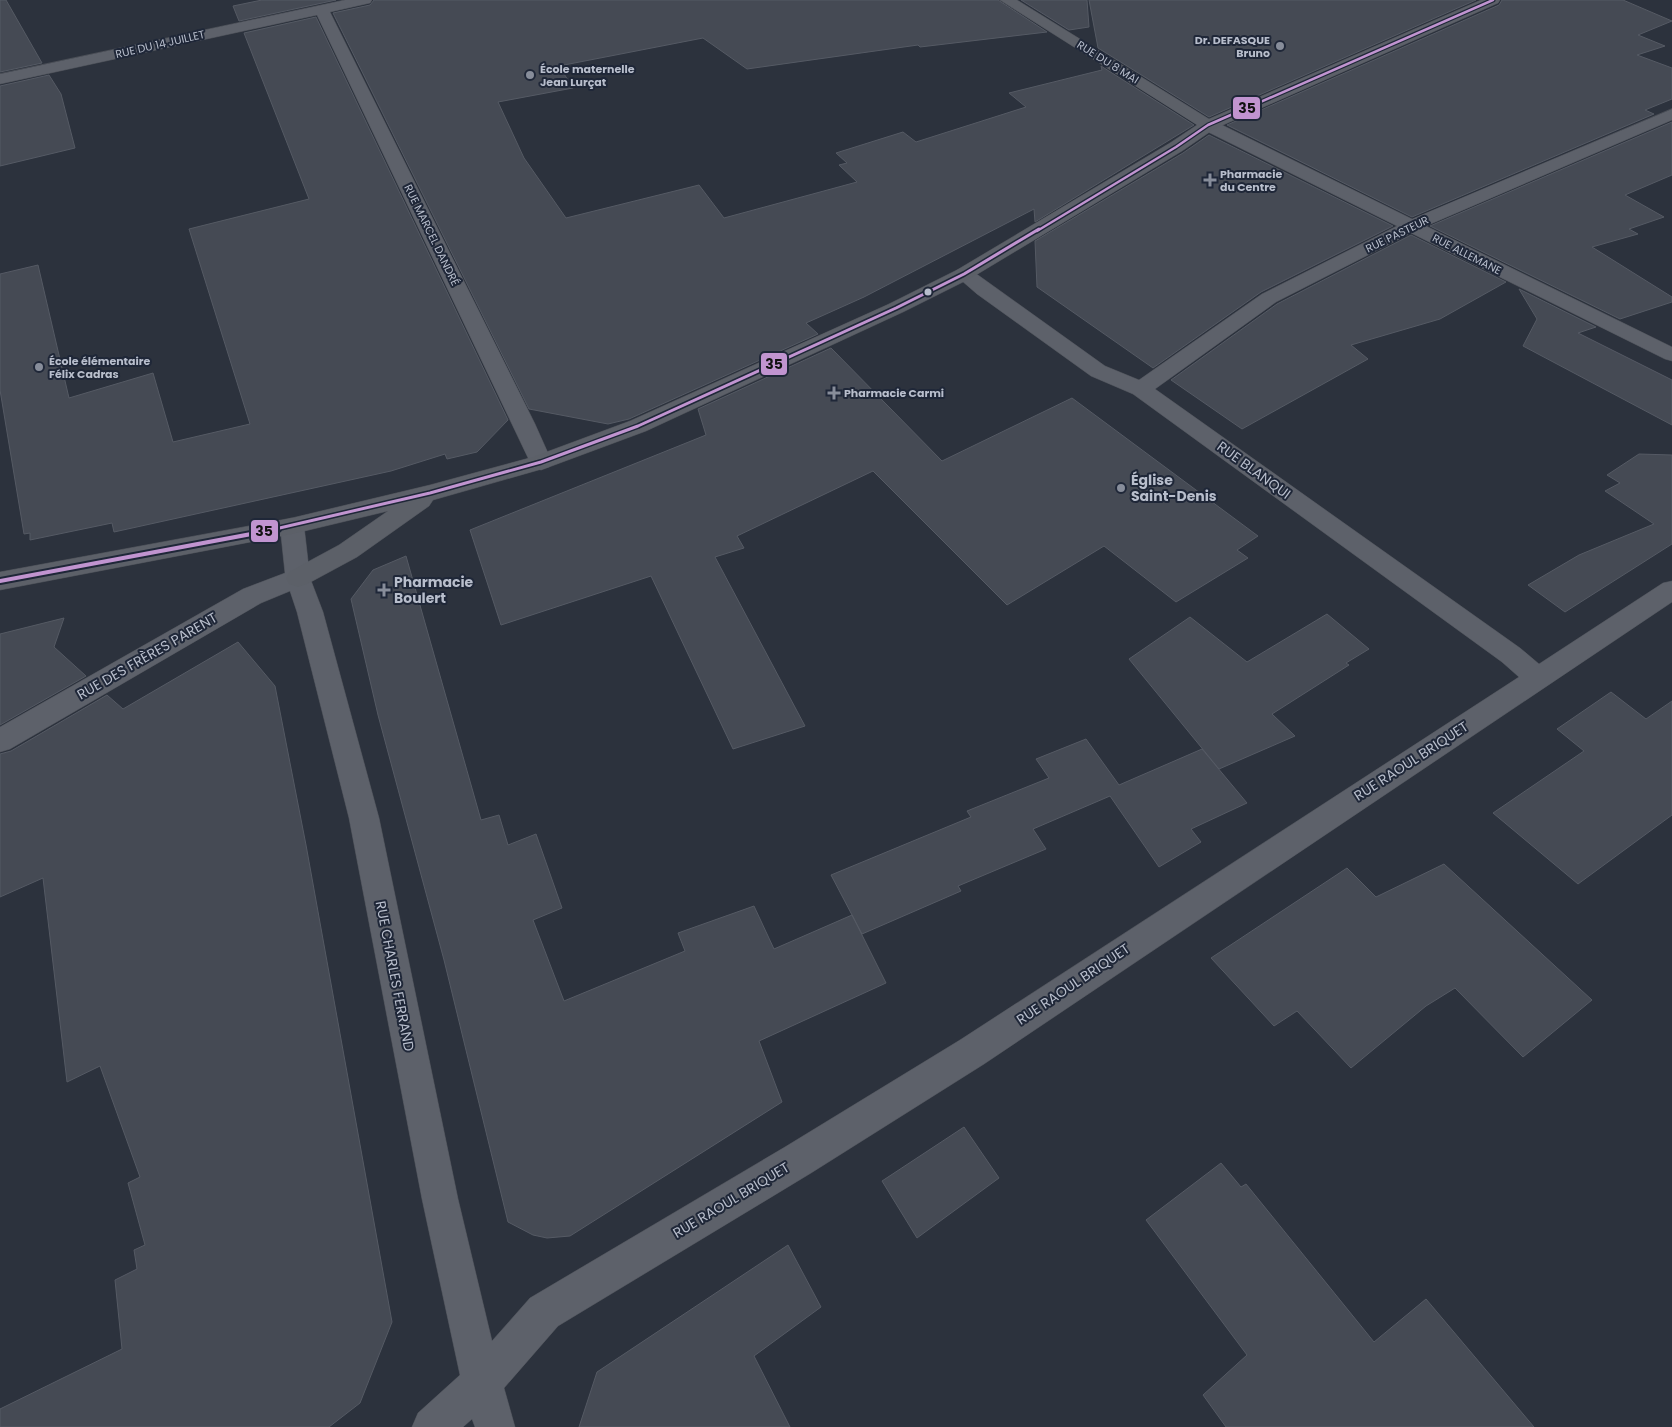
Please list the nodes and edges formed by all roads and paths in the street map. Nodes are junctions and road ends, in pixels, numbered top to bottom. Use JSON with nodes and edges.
{"nodes":[{"id":1,"x":364,"y":0,"type":"edge"},
{"id":2,"x":1006,"y":0,"type":"edge"},
{"id":3,"x":1494,"y":0,"type":"edge"},
{"id":4,"x":321,"y":9,"type":"junction"},
{"id":5,"x":0,"y":80,"type":"edge"},
{"id":6,"x":1672,"y":114,"type":"edge"},
{"id":7,"x":1208,"y":125,"type":"junction"},
{"id":8,"x":1411,"y":226,"type":"junction"},
{"id":9,"x":964,"y":274,"type":"junction"},
{"id":10,"x":1672,"y":355,"type":"edge"},
{"id":11,"x":1141,"y":389,"type":"junction"},
{"id":12,"x":541,"y":462,"type":"junction"},
{"id":13,"x":430,"y":493,"type":"junction"},
{"id":14,"x":292,"y":526,"type":"junction"},
{"id":15,"x":298,"y":578,"type":"junction"},
{"id":16,"x":0,"y":581,"type":"edge"},
{"id":17,"x":1672,"y":590,"type":"edge"},
{"id":18,"x":1537,"y":678,"type":"junction"},
{"id":19,"x":0,"y":741,"type":"edge"},
{"id":20,"x":482,"y":1383,"type":"junction"},
{"id":21,"x":432,"y":1427,"type":"edge"},
{"id":22,"x":495,"y":1427,"type":"edge"}],
"edges":[{"from":1,"to":4,"type":"street","name":"RUE DU 14 JUILLET"},
{"from":2,"to":7,"type":"street","name":"RUE DU 8 MAI"},
{"from":3,"to":7,"type":"street"},
{"from":4,"to":5,"type":"street","name":"RUE DU 14 JUILLET"},
{"from":4,"to":12,"type":"street","name":"RUE MARCEL DANDRÉ"},
{"from":6,"to":8,"type":"street","name":"RUE PASTEUR"},
{"from":7,"to":8,"type":"street","name":"RUE ALLEMANE"},
{"from":7,"to":9,"type":"street"},
{"from":8,"to":10,"type":"street","name":"RUE ALLEMANE"},
{"from":8,"to":11,"type":"street","name":"RUE PASTEUR"},
{"from":9,"to":11,"type":"street","name":"RUE BLANQUI"},
{"from":9,"to":12,"type":"street"},
{"from":11,"to":18,"type":"street","name":"RUE BLANQUI"},
{"from":12,"to":13,"type":"street"},
{"from":13,"to":14,"type":"street"},
{"from":13,"to":15,"type":"street"},
{"from":14,"to":15,"type":"street","name":"RUE CHARLES FERRAND"},
{"from":14,"to":16,"type":"street"},
{"from":15,"to":19,"type":"street","name":"RUE DES FRÈRES PARENT"},
{"from":15,"to":20,"type":"street","name":"RUE CHARLES FERRAND"},
{"from":17,"to":18,"type":"street","name":"RUE RAOUL BRIQUET"},
{"from":18,"to":20,"type":"street","name":"RUE RAOUL BRIQUET"},
{"from":20,"to":21,"type":"street","name":"RUE RAOUL BRIQUET"},
{"from":20,"to":22,"type":"street","name":"RUE CHARLES FERRAND"}]}
